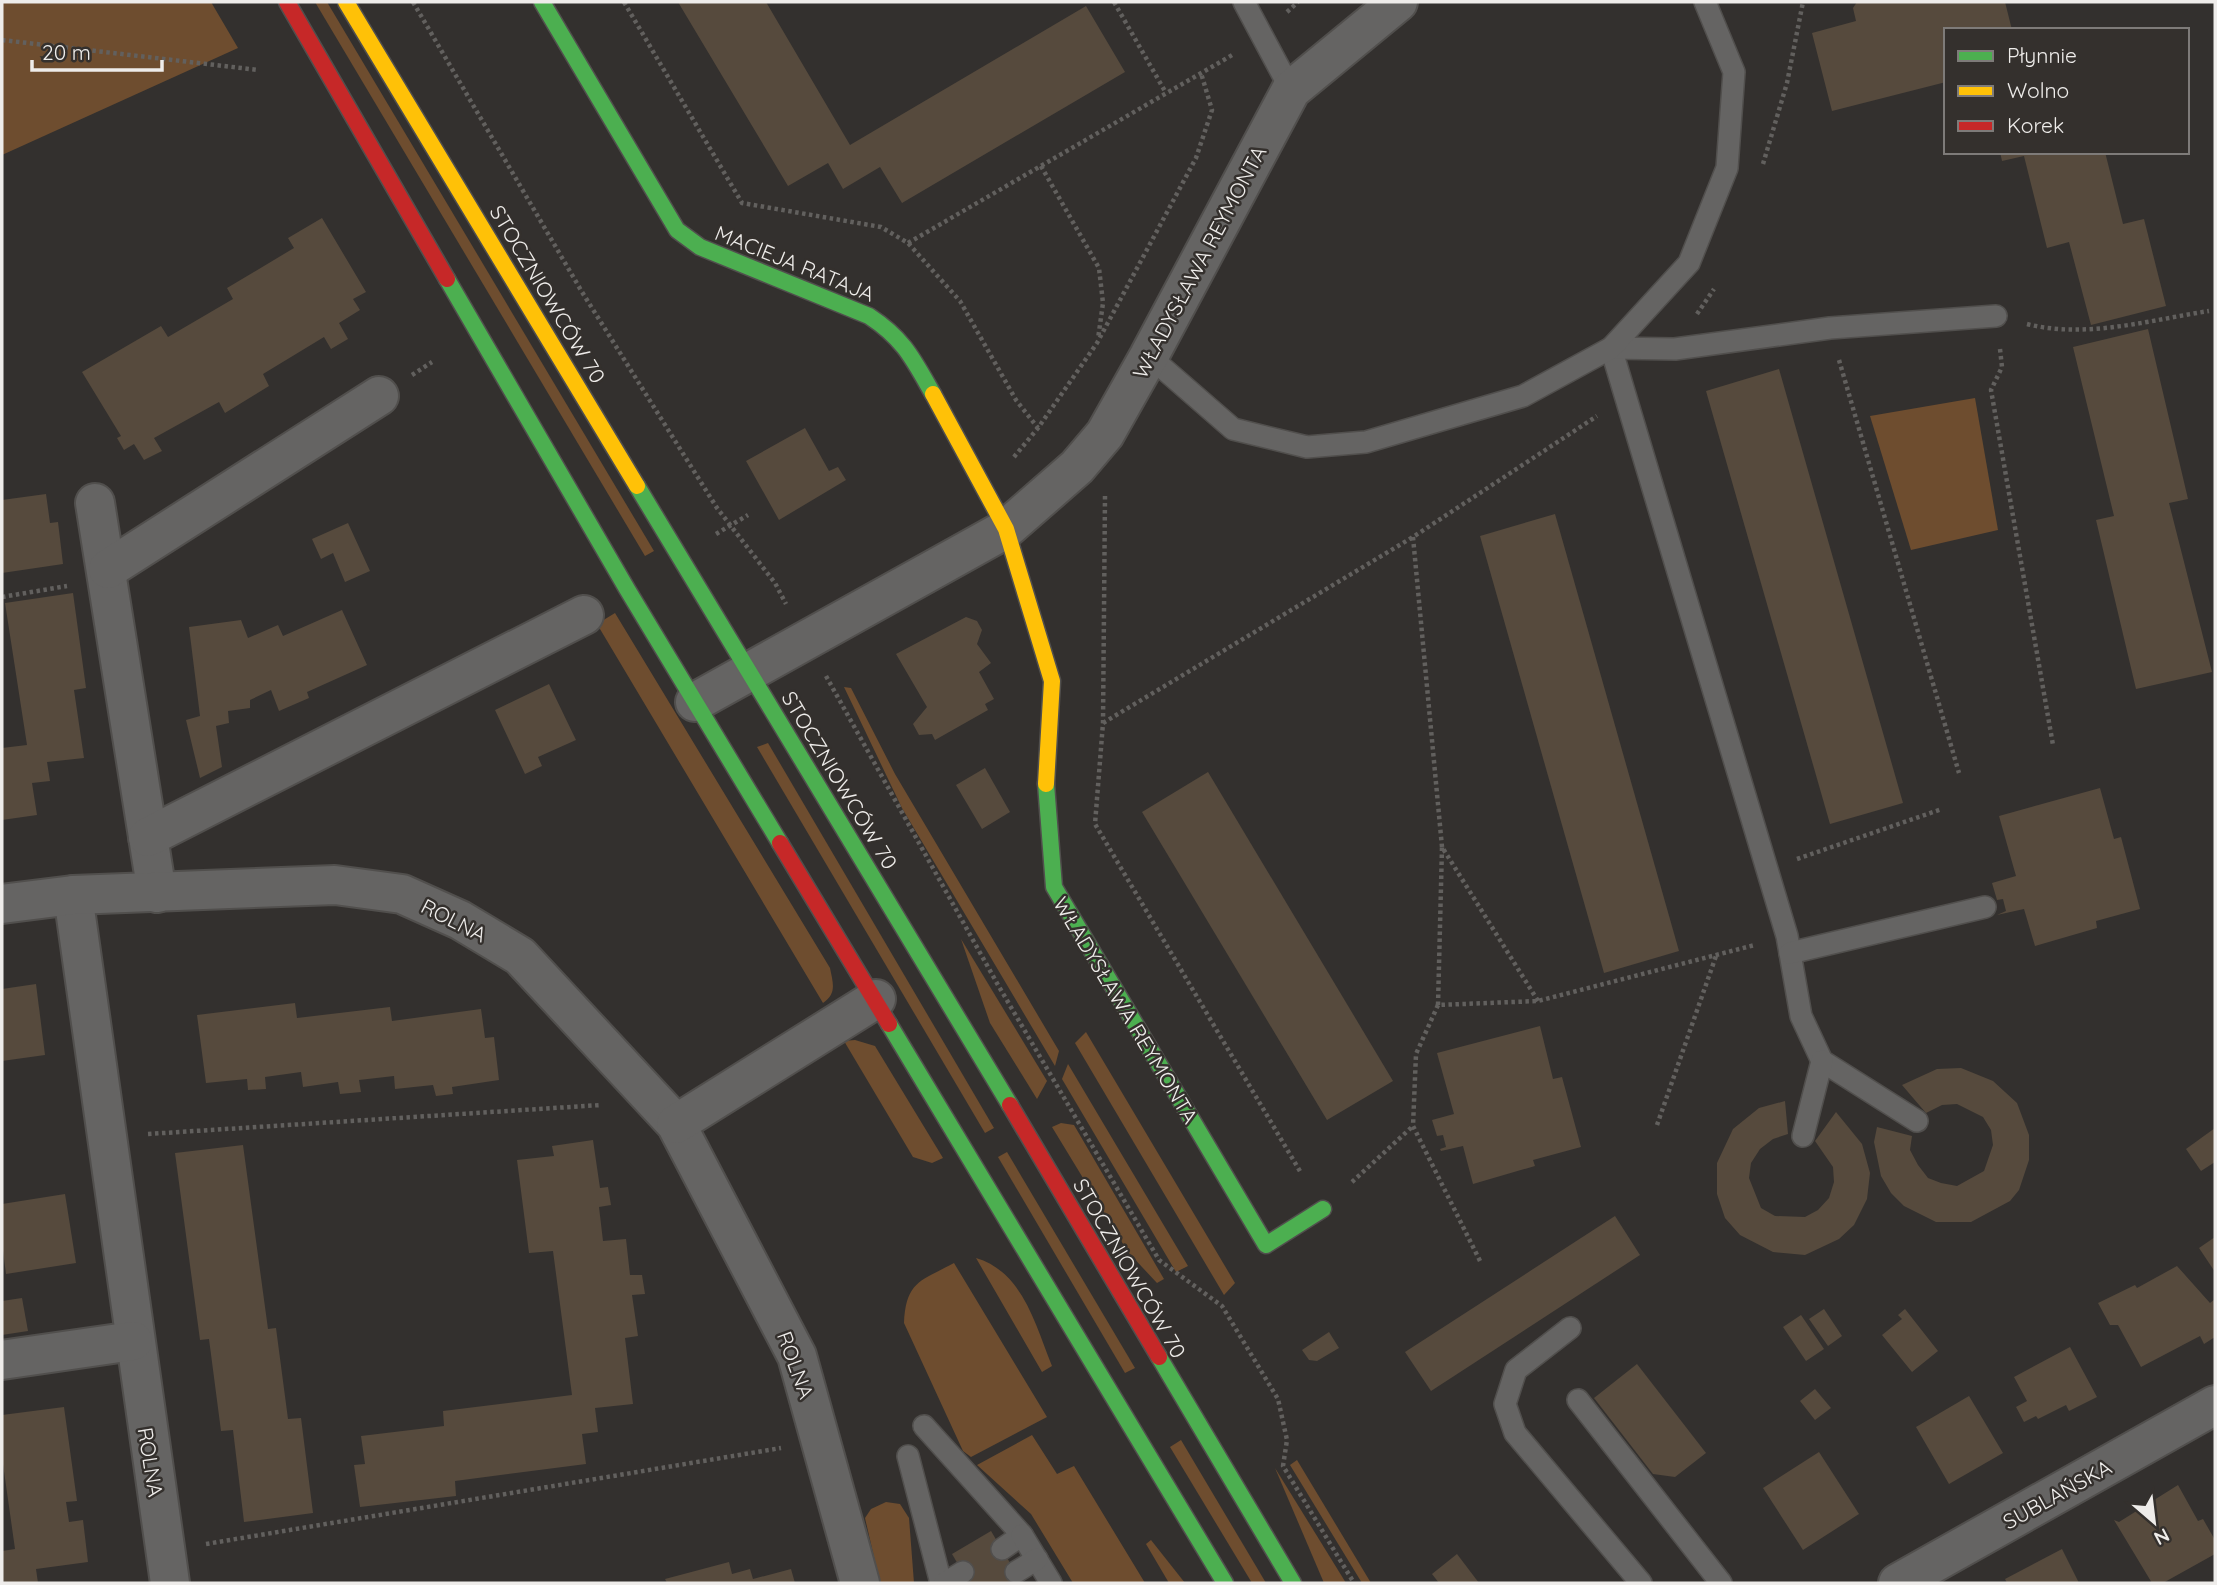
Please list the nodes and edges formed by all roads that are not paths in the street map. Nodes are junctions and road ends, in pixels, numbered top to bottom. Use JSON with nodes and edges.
{"nodes":[{"id":1,"x":287,"y":2,"type":"edge"},
{"id":2,"x":346,"y":2,"type":"edge"},
{"id":3,"x":542,"y":2,"type":"edge"},
{"id":4,"x":1244,"y":2,"type":"edge"},
{"id":5,"x":1398,"y":2,"type":"edge"},
{"id":6,"x":1705,"y":2,"type":"edge"},
{"id":7,"x":1292,"y":90,"type":"junction"},
{"id":8,"x":1996,"y":316,"type":"road end"},
{"id":9,"x":1611,"y":348,"type":"junction"},
{"id":10,"x":1149,"y":356,"type":"junction"},
{"id":11,"x":379,"y":396,"type":"dead end"},
{"id":12,"x":95,"y":503,"type":"dead end"},
{"id":13,"x":1006,"y":529,"type":"junction"},
{"id":14,"x":108,"y":574,"type":"junction"},
{"id":15,"x":584,"y":615,"type":"dead end"},
{"id":16,"x":751,"y":671,"type":"junction"},
{"id":17,"x":695,"y":702,"type":"junction"},
{"id":18,"x":148,"y":836,"type":"junction"},
{"id":19,"x":157,"y":893,"type":"junction"},
{"id":20,"x":73,"y":895,"type":"junction"},
{"id":21,"x":2,"y":904,"type":"edge"},
{"id":22,"x":1985,"y":907,"type":"dead end"},
{"id":23,"x":1789,"y":945,"type":"junction"},
{"id":24,"x":876,"y":999,"type":"junction"},
{"id":25,"x":1822,"y":1061,"type":"junction"},
{"id":26,"x":665,"y":1113,"type":"junction"},
{"id":27,"x":1917,"y":1121,"type":"dead end"},
{"id":28,"x":1803,"y":1136,"type":"dead end"},
{"id":29,"x":1323,"y":1209,"type":"road end"},
{"id":30,"x":1570,"y":1328,"type":"dead end"},
{"id":31,"x":133,"y":1341,"type":"junction"},
{"id":32,"x":2,"y":1360,"type":"edge"},
{"id":33,"x":1578,"y":1400,"type":"dead end"},
{"id":34,"x":2215,"y":1405,"type":"edge"},
{"id":35,"x":924,"y":1426,"type":"dead end"},
{"id":36,"x":908,"y":1456,"type":"dead end"},
{"id":37,"x":1022,"y":1535,"type":"junction"},
{"id":38,"x":1002,"y":1549,"type":"dead end"},
{"id":39,"x":1037,"y":1559,"type":"junction"},
{"id":40,"x":1016,"y":1572,"type":"dead end"},
{"id":41,"x":950,"y":1580,"type":"edge"},
{"id":42,"x":170,"y":1583,"type":"edge"},
{"id":43,"x":860,"y":1583,"type":"edge"},
{"id":44,"x":1051,"y":1583,"type":"edge"},
{"id":45,"x":1225,"y":1583,"type":"edge"},
{"id":46,"x":1293,"y":1583,"type":"edge"},
{"id":47,"x":1642,"y":1583,"type":"edge"},
{"id":48,"x":1721,"y":1583,"type":"edge"},
{"id":49,"x":1898,"y":1583,"type":"edge"}],
"edges":[{"from":1,"to":17,"type":"street"},
{"from":2,"to":16,"type":"street","name":"STOCZNIOWCÓW 70"},
{"from":3,"to":13,"type":"street","name":"MACIEJA RATAJA"},
{"from":4,"to":7,"type":"lane"},
{"from":5,"to":7,"type":"street","name":"WŁADYSŁAWA REYMONTA"},
{"from":6,"to":9,"type":"lane"},
{"from":7,"to":10,"type":"street","name":"WŁADYSŁAWA REYMONTA"},
{"from":8,"to":9,"type":"lane"},
{"from":9,"to":10,"type":"lane"},
{"from":9,"to":23,"type":"lane"},
{"from":10,"to":13,"type":"street","name":"WŁADYSŁAWA REYMONTA"},
{"from":11,"to":14,"type":"street"},
{"from":12,"to":14,"type":"street"},
{"from":13,"to":16,"type":"street","name":"WŁADYSŁAWA REYMONTA"},
{"from":13,"to":29,"type":"street","name":"WŁADYSŁAWA REYMONTA"},
{"from":14,"to":18,"type":"street"},
{"from":15,"to":18,"type":"street"},
{"from":16,"to":17,"type":"street","name":"WŁADYSŁAWA REYMONTA"},
{"from":16,"to":46,"type":"street","name":"STOCZNIOWCÓW 70"},
{"from":17,"to":24,"type":"street"},
{"from":18,"to":19,"type":"street"},
{"from":19,"to":20,"type":"street","name":"ROLNA"},
{"from":19,"to":26,"type":"street","name":"ROLNA"},
{"from":20,"to":21,"type":"street","name":"ROLNA"},
{"from":20,"to":31,"type":"street","name":"ROLNA"},
{"from":22,"to":23,"type":"lane"},
{"from":23,"to":25,"type":"lane"},
{"from":24,"to":26,"type":"street"},
{"from":24,"to":45,"type":"street"},
{"from":25,"to":27,"type":"lane"},
{"from":25,"to":28,"type":"lane"},
{"from":26,"to":43,"type":"street","name":"ROLNA"},
{"from":30,"to":47,"type":"lane"},
{"from":31,"to":32,"type":"street"},
{"from":31,"to":42,"type":"street","name":"ROLNA"},
{"from":33,"to":48,"type":"lane"},
{"from":34,"to":49,"type":"street","name":"SUBLAŃSKA"},
{"from":35,"to":37,"type":"lane"},
{"from":36,"to":41,"type":"lane"},
{"from":37,"to":38,"type":"lane"},
{"from":37,"to":39,"type":"lane"},
{"from":39,"to":40,"type":"lane"},
{"from":39,"to":44,"type":"lane"}]}
